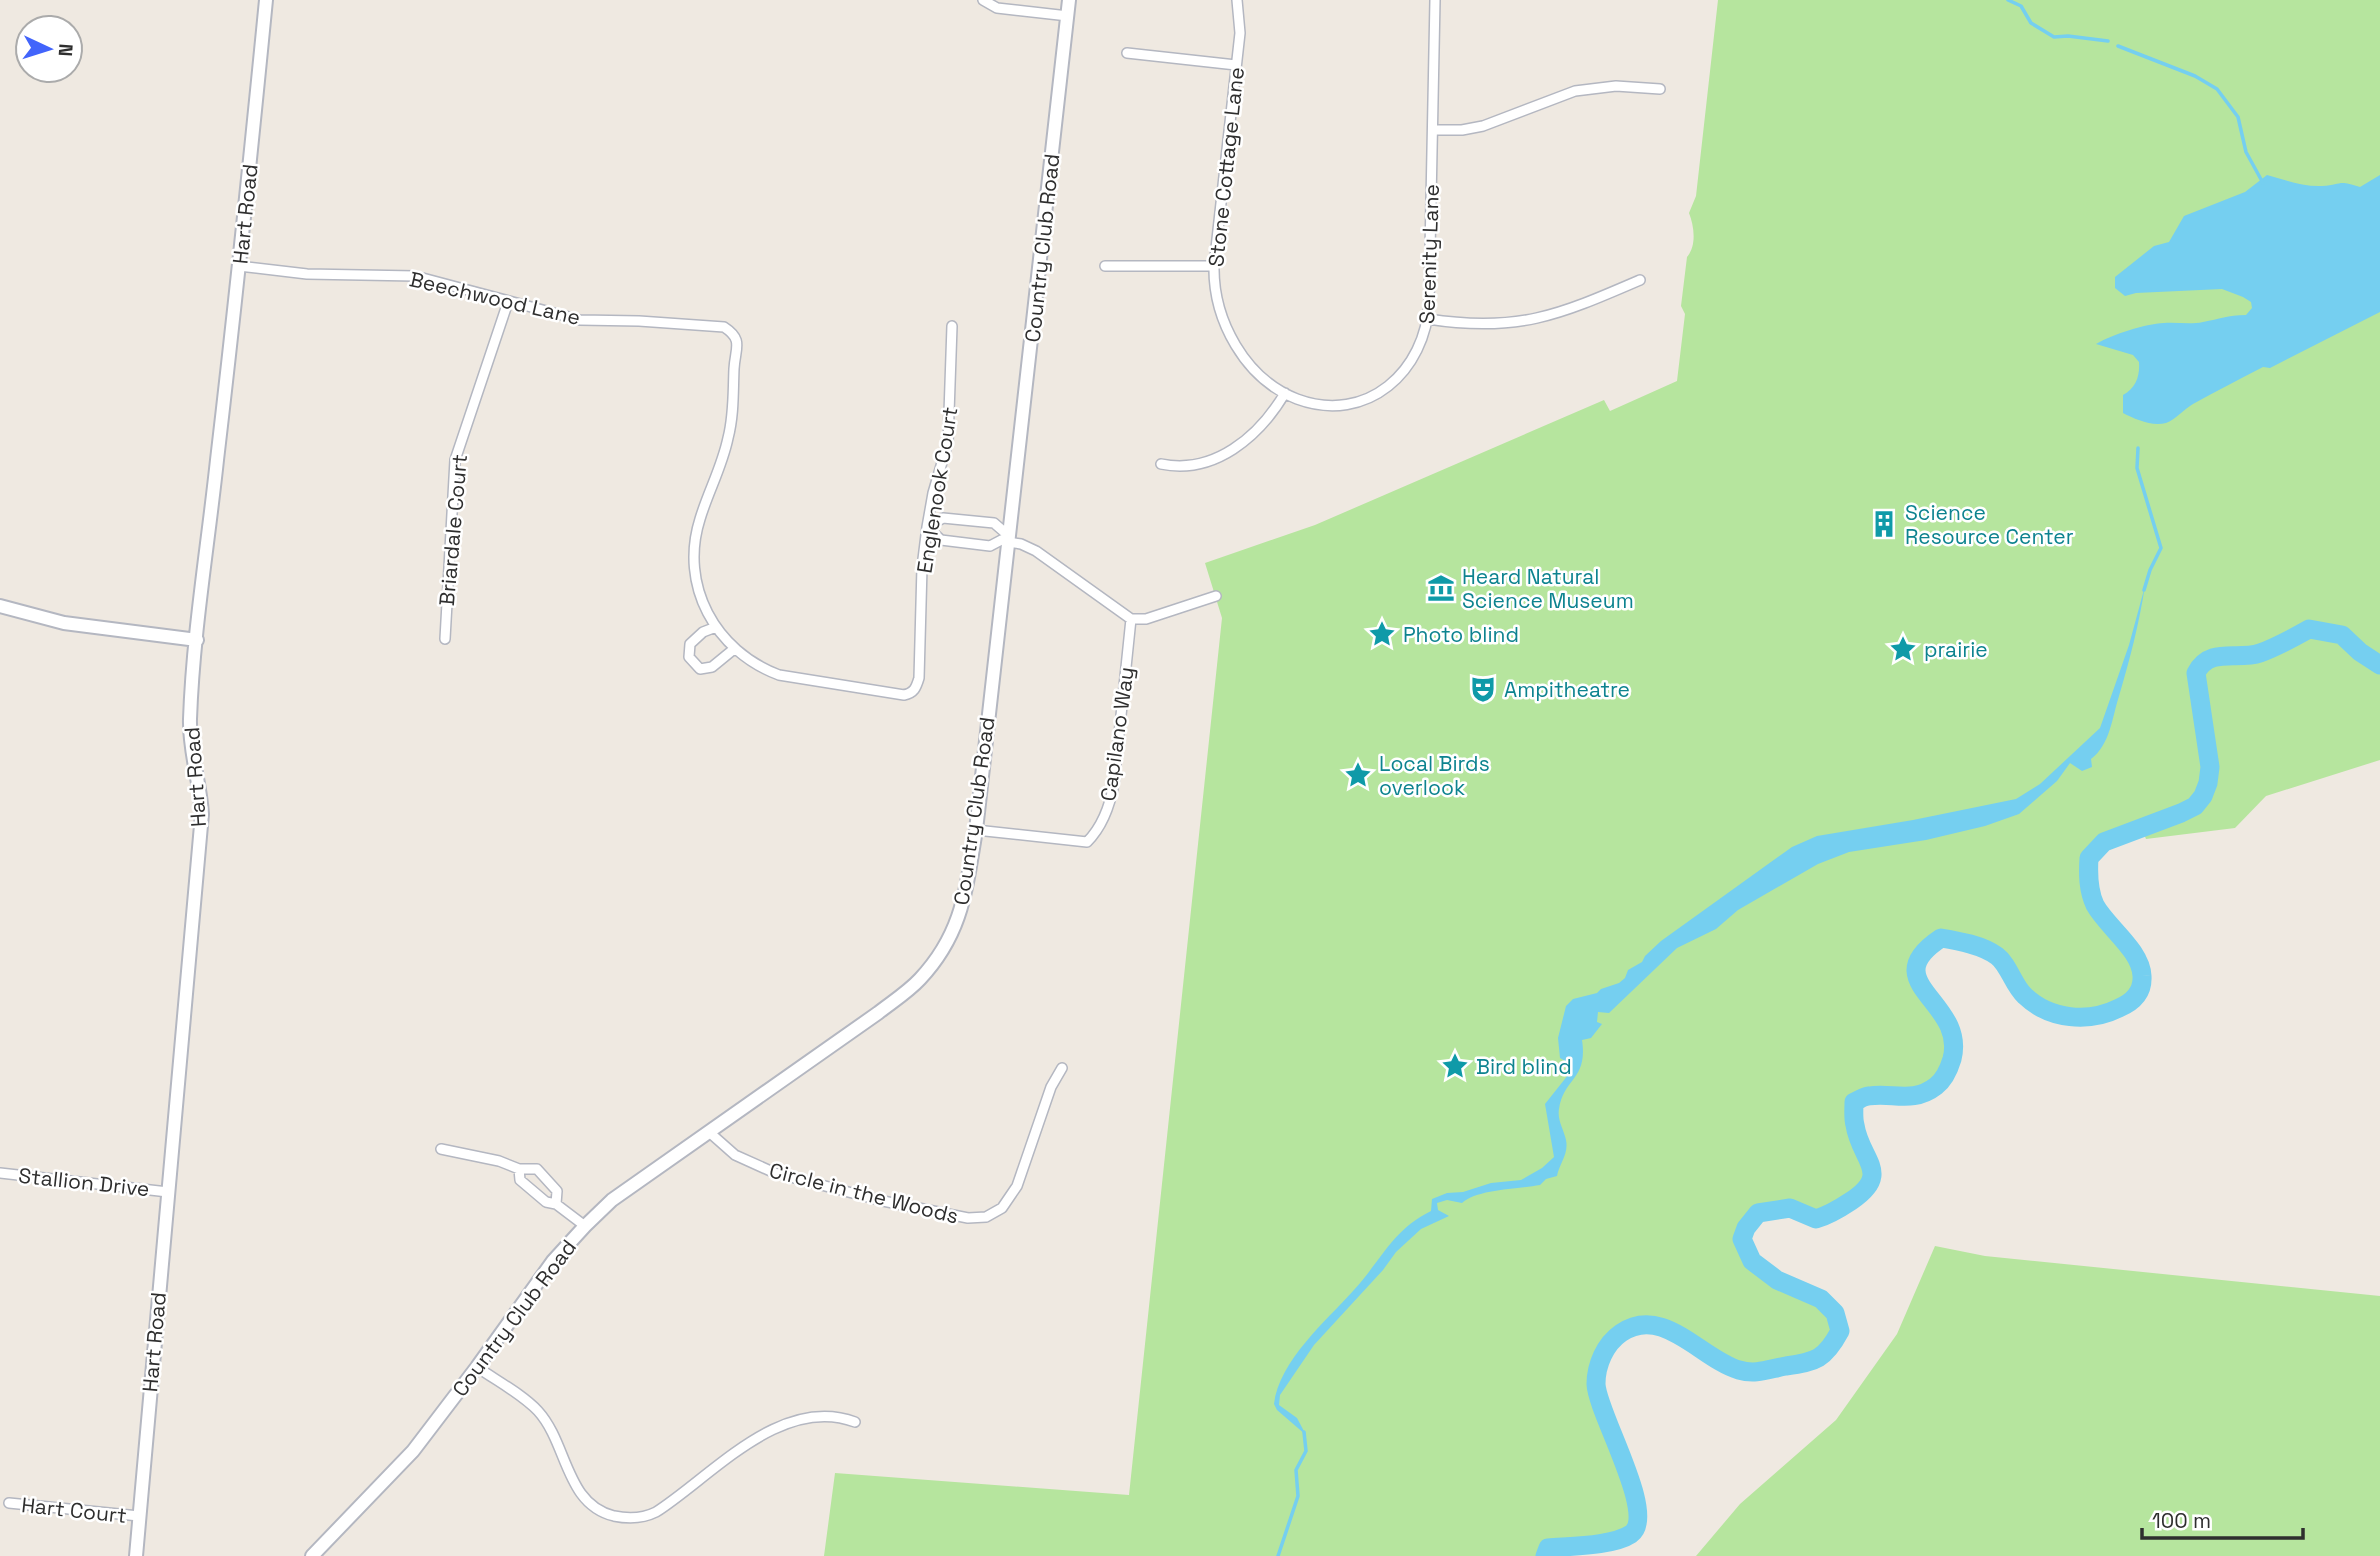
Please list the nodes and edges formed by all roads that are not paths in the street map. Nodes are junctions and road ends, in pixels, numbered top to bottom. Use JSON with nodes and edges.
{"nodes":[{"id":1,"x":267,"y":0,"type":"edge"},
{"id":2,"x":983,"y":0,"type":"edge"},
{"id":3,"x":1069,"y":0,"type":"edge"},
{"id":4,"x":1237,"y":0,"type":"edge"},
{"id":5,"x":1435,"y":0,"type":"edge"},
{"id":6,"x":1068,"y":16,"type":"junction"},
{"id":7,"x":1128,"y":53,"type":"dead end"},
{"id":8,"x":1237,"y":65,"type":"junction"},
{"id":9,"x":1660,"y":89,"type":"dead end"},
{"id":10,"x":1433,"y":130,"type":"junction"},
{"id":11,"x":239,"y":266,"type":"junction"},
{"id":12,"x":1105,"y":266,"type":"dead end"},
{"id":13,"x":1214,"y":266,"type":"junction"},
{"id":14,"x":1640,"y":280,"type":"dead end"},
{"id":15,"x":508,"y":302,"type":"junction"},
{"id":16,"x":1428,"y":319,"type":"junction"},
{"id":17,"x":952,"y":326,"type":"dead end"},
{"id":18,"x":1285,"y":393,"type":"junction"},
{"id":19,"x":1161,"y":464,"type":"dead end"},
{"id":20,"x":927,"y":527,"type":"junction"},
{"id":21,"x":1009,"y":539,"type":"junction"},
{"id":22,"x":1216,"y":596,"type":"dead end"},
{"id":23,"x":0,"y":606,"type":"edge"},
{"id":24,"x":1131,"y":619,"type":"junction"},
{"id":25,"x":716,"y":626,"type":"junction"},
{"id":26,"x":445,"y":639,"type":"dead end"},
{"id":27,"x":197,"y":640,"type":"junction"},
{"id":28,"x":734,"y":649,"type":"junction"},
{"id":29,"x":911,"y":694,"type":"joint"},
{"id":30,"x":976,"y":830,"type":"junction"},
{"id":31,"x":1062,"y":1068,"type":"dead end"},
{"id":32,"x":709,"y":1132,"type":"junction"},
{"id":33,"x":441,"y":1149,"type":"dead end"},
{"id":34,"x":519,"y":1168,"type":"junction"},
{"id":35,"x":0,"y":1173,"type":"edge"},
{"id":36,"x":168,"y":1192,"type":"junction"},
{"id":37,"x":556,"y":1204,"type":"junction"},
{"id":38,"x":584,"y":1226,"type":"junction"},
{"id":39,"x":478,"y":1367,"type":"junction"},
{"id":40,"x":855,"y":1422,"type":"dead end"},
{"id":41,"x":9,"y":1503,"type":"dead end"},
{"id":42,"x":139,"y":1516,"type":"junction"},
{"id":43,"x":136,"y":1556,"type":"edge"},
{"id":44,"x":313,"y":1556,"type":"edge"}],
"edges":[{"from":1,"to":11,"type":"main road","name":"Hart Road"},
{"from":2,"to":6,"type":"street"},
{"from":3,"to":6,"type":"main road","name":"Country Club Road"},
{"from":4,"to":8,"type":"street","name":"Stone Cottage Lane"},
{"from":5,"to":10,"type":"street","name":"Serenity Lane"},
{"from":6,"to":21,"type":"main road","name":"Country Club Road"},
{"from":7,"to":8,"type":"street"},
{"from":8,"to":13,"type":"street","name":"Stone Cottage Lane"},
{"from":9,"to":10,"type":"street"},
{"from":10,"to":16,"type":"street","name":"Serenity Lane"},
{"from":11,"to":15,"type":"street","name":"Beechwood Lane"},
{"from":11,"to":27,"type":"main road","name":"Hart Road"},
{"from":12,"to":13,"type":"street"},
{"from":13,"to":18,"type":"street","name":"Stone Cottage Lane"},
{"from":14,"to":16,"type":"street"},
{"from":15,"to":25,"type":"street","name":"Beechwood Lane"},
{"from":15,"to":26,"type":"street","name":"Briardale Court"},
{"from":16,"to":18,"type":"street","name":"Serenity Lane"},
{"from":17,"to":20,"type":"street","name":"Englenook Court"},
{"from":18,"to":19,"type":"street"},
{"from":20,"to":21,"type":"street"},
{"from":20,"to":21,"type":"street"},
{"from":20,"to":29,"type":"street","name":"Englenook Court"},
{"from":21,"to":24,"type":"street"},
{"from":21,"to":30,"type":"main road","name":"Country Club Road"},
{"from":22,"to":24,"type":"street"},
{"from":23,"to":27,"type":"main road"},
{"from":24,"to":30,"type":"street","name":"Capilano Way"},
{"from":25,"to":28,"type":"street","name":"Beechwood Lane"},
{"from":25,"to":28,"type":"street"},
{"from":27,"to":36,"type":"main road","name":"Hart Road"},
{"from":28,"to":29,"type":"street","name":"Beechwood Lane"},
{"from":30,"to":32,"type":"main road","name":"Country Club Road"},
{"from":31,"to":32,"type":"street","name":"Circle in the Woods"},
{"from":32,"to":38,"type":"main road","name":"Country Club Road"},
{"from":33,"to":34,"type":"street"},
{"from":34,"to":37,"type":"street"},
{"from":34,"to":37,"type":"street"},
{"from":35,"to":36,"type":"street","name":"Stallion Drive"},
{"from":36,"to":42,"type":"main road","name":"Hart Road"},
{"from":37,"to":38,"type":"street"},
{"from":38,"to":39,"type":"main road","name":"Country Club Road"},
{"from":39,"to":40,"type":"street"},
{"from":39,"to":44,"type":"main road","name":"Country Club Road"},
{"from":41,"to":42,"type":"street","name":"Hart Court"},
{"from":42,"to":43,"type":"main road","name":"Hart Road"}]}
